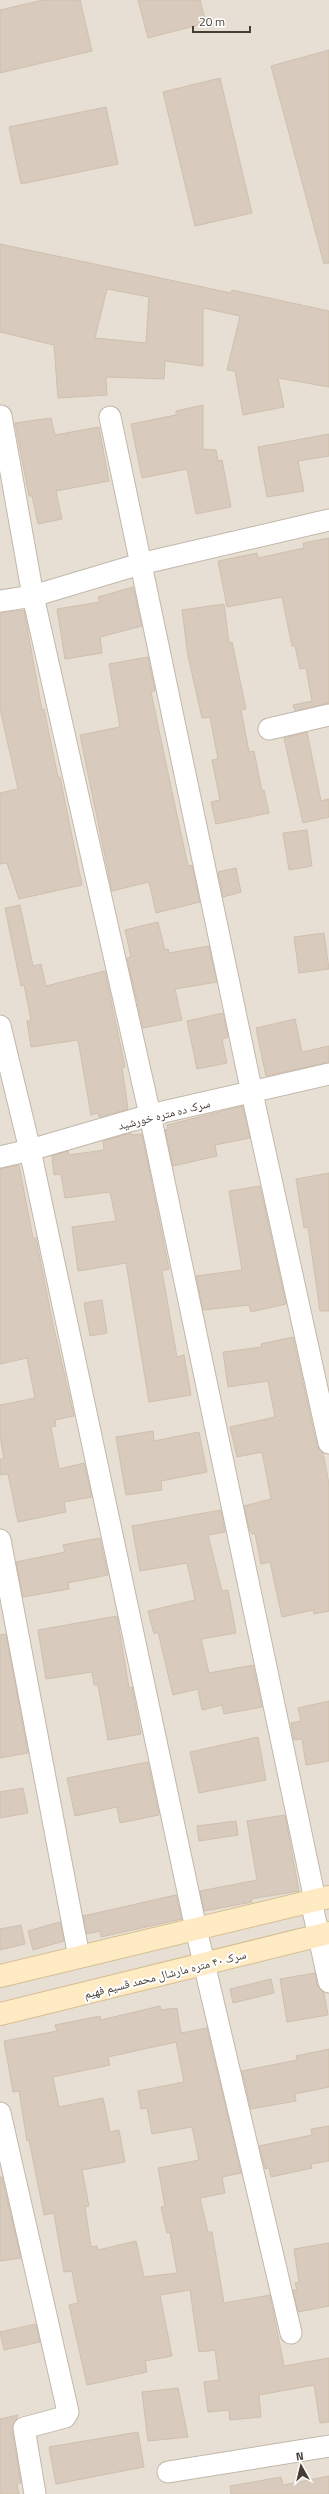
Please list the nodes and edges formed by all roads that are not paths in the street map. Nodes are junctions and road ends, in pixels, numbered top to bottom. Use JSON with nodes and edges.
{"nodes":[{"id":1,"x":1,"y":416,"type":"dead end"},
{"id":2,"x":110,"y":417,"type":"dead end"},
{"id":3,"x":329,"y":520,"type":"edge"},
{"id":4,"x":140,"y":564,"type":"junction"},
{"id":5,"x":32,"y":596,"type":"junction"},
{"id":6,"x":0,"y":601,"type":"edge"},
{"id":7,"x":329,"y":715,"type":"edge"},
{"id":8,"x":269,"y":729,"type":"dead end"},
{"id":9,"x":0,"y":1026,"type":"edge"},
{"id":10,"x":329,"y":1074,"type":"edge"},
{"id":11,"x":252,"y":1093,"type":"junction"},
{"id":12,"x":150,"y":1115,"type":"junction"},
{"id":13,"x":30,"y":1150,"type":"junction"},
{"id":14,"x":0,"y":1157,"type":"edge"},
{"id":15,"x":329,"y":1443,"type":"edge"},
{"id":16,"x":0,"y":1540,"type":"edge"},
{"id":17,"x":318,"y":1899,"type":"edge"},
{"id":18,"x":196,"y":1929,"type":"junction"},
{"id":19,"x":324,"y":1934,"type":"edge"},
{"id":20,"x":79,"y":1957,"type":"junction"},
{"id":21,"x":204,"y":1964,"type":"junction"},
{"id":22,"x":0,"y":1976,"type":"edge"},
{"id":23,"x":329,"y":1982,"type":"edge"},
{"id":24,"x":0,"y":2014,"type":"edge"},
{"id":25,"x":0,"y":2113,"type":"edge"},
{"id":26,"x":291,"y":2333,"type":"dead end"},
{"id":27,"x":329,"y":2446,"type":"edge"},
{"id":28,"x":168,"y":2472,"type":"dead end"},
{"id":29,"x":35,"y":2494,"type":"edge"}],
"edges":[{"from":1,"to":5,"type":"street"},
{"from":2,"to":4,"type":"street"},
{"from":3,"to":4,"type":"street"},
{"from":4,"to":5,"type":"street"},
{"from":4,"to":11,"type":"street"},
{"from":5,"to":6,"type":"street"},
{"from":5,"to":12,"type":"street"},
{"from":7,"to":8,"type":"street"},
{"from":9,"to":13,"type":"street"},
{"from":10,"to":11,"type":"street","name":"سرک ده متره خورشید"},
{"from":11,"to":12,"type":"street","name":"سرک ده متره خورشید"},
{"from":11,"to":15,"type":"street"},
{"from":12,"to":13,"type":"street","name":"سرک ده متره خورشید"},
{"from":12,"to":17,"type":"street"},
{"from":13,"to":14,"type":"street","name":"سرک ده متره خورشید"},
{"from":13,"to":18,"type":"street"},
{"from":16,"to":20,"type":"street"},
{"from":17,"to":18,"type":"street"},
{"from":17,"to":19,"type":"street"},
{"from":18,"to":20,"type":"street"},
{"from":18,"to":21,"type":"street"},
{"from":19,"to":21,"type":"street","name":"سرک ۴۰ متره مارشال محمد قسیم فهیم"},
{"from":19,"to":23,"type":"street"},
{"from":20,"to":22,"type":"street"},
{"from":21,"to":24,"type":"street","name":"سرک ۴۰ متره مارشال محمد قسیم فهیم"},
{"from":21,"to":26,"type":"street"},
{"from":25,"to":29,"type":"street"},
{"from":27,"to":28,"type":"street"}]}
